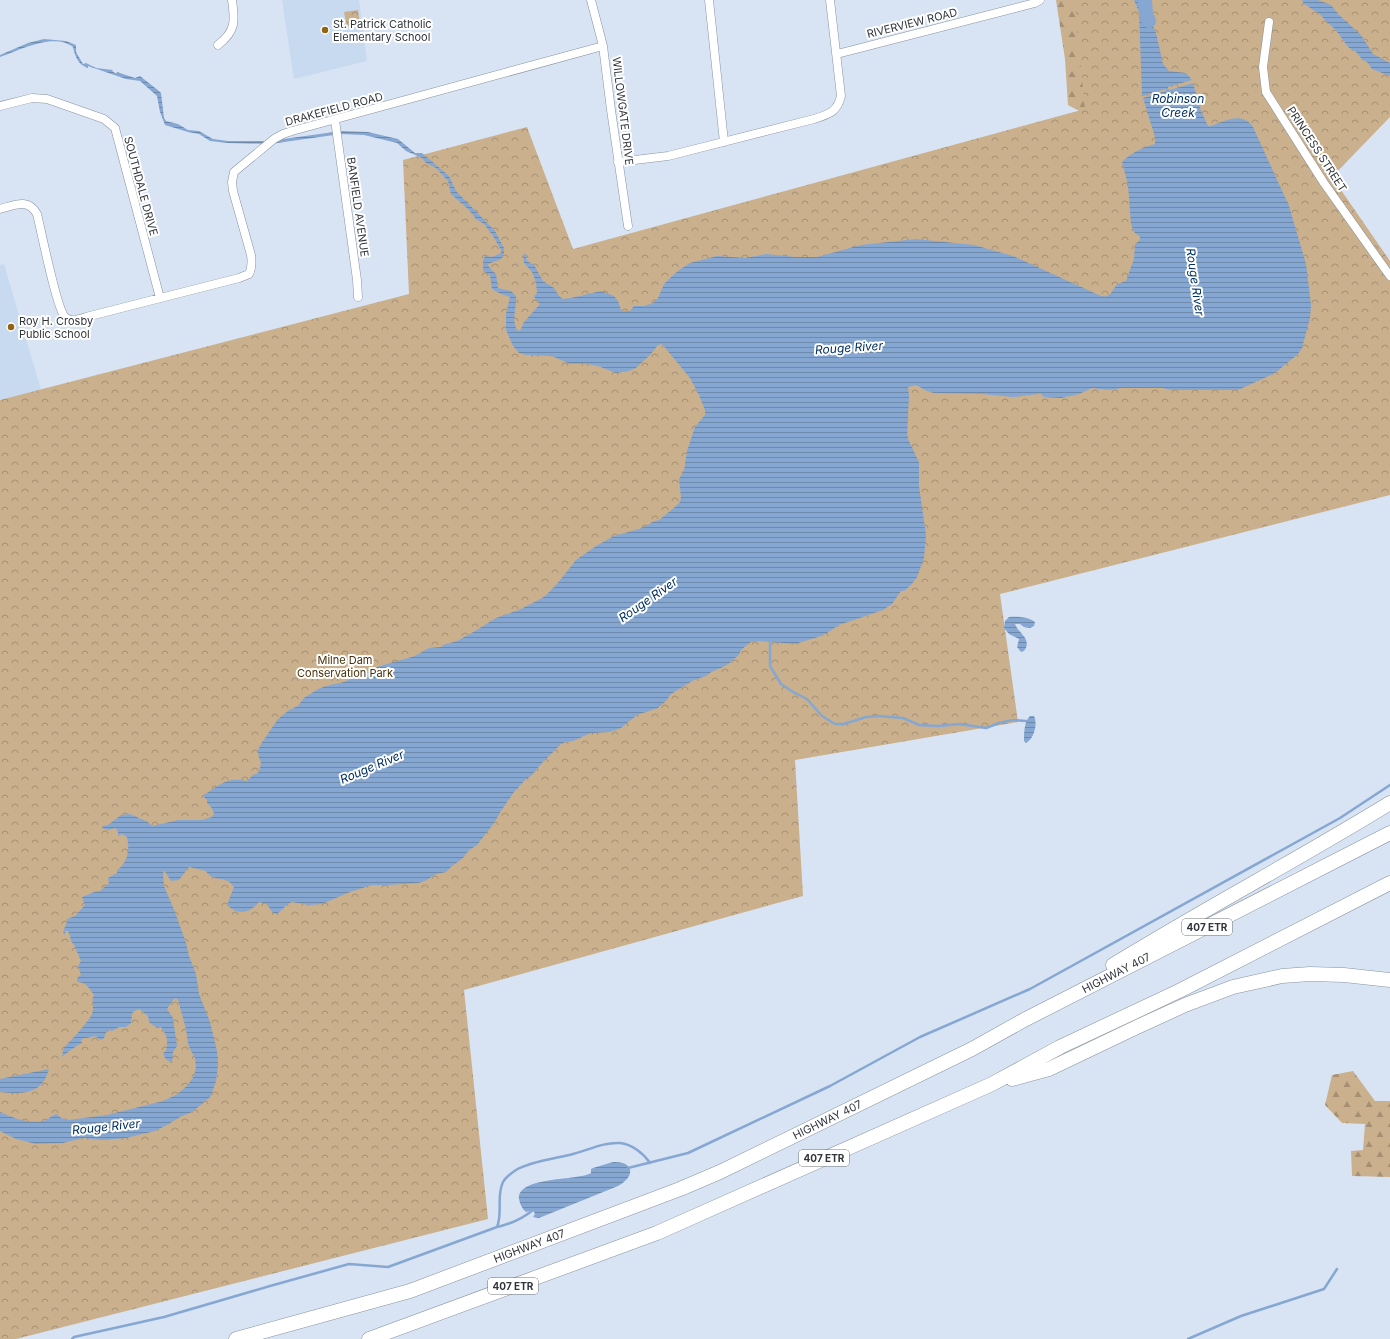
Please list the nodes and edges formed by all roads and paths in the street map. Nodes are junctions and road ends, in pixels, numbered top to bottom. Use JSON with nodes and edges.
{"nodes":[{"id":1,"x":232,"y":0,"type":"edge"},
{"id":2,"x":591,"y":0,"type":"edge"},
{"id":3,"x":709,"y":0,"type":"edge"},
{"id":4,"x":830,"y":0,"type":"edge"},
{"id":5,"x":1040,"y":0,"type":"edge"},
{"id":6,"x":1269,"y":22,"type":"dead end"},
{"id":7,"x":218,"y":45,"type":"dead end"},
{"id":8,"x":603,"y":46,"type":"junction"},
{"id":9,"x":837,"y":54,"type":"junction"},
{"id":10,"x":0,"y":106,"type":"edge"},
{"id":11,"x":335,"y":120,"type":"junction"},
{"id":12,"x":724,"y":142,"type":"junction"},
{"id":13,"x":618,"y":162,"type":"junction"},
{"id":14,"x":0,"y":209,"type":"edge"},
{"id":15,"x":628,"y":226,"type":"dead end"},
{"id":16,"x":1390,"y":276,"type":"edge"},
{"id":17,"x":358,"y":297,"type":"dead end"},
{"id":18,"x":160,"y":298,"type":"junction"},
{"id":19,"x":1390,"y":803,"type":"edge"},
{"id":20,"x":1390,"y":833,"type":"edge"},
{"id":21,"x":1390,"y":883,"type":"edge"},
{"id":22,"x":1390,"y":980,"type":"edge"},
{"id":23,"x":1024,"y":1020,"type":"junction"},
{"id":24,"x":992,"y":1084,"type":"junction"},
{"id":25,"x":236,"y":1339,"type":"edge"},
{"id":26,"x":369,"y":1339,"type":"edge"}],
"edges":[{"from":1,"to":7,"type":"street"},
{"from":2,"to":8,"type":"street","name":"WILLOWGATE DRIVE"},
{"from":3,"to":12,"type":"street"},
{"from":4,"to":9,"type":"street"},
{"from":5,"to":9,"type":"street","name":"RIVERVIEW ROAD"},
{"from":6,"to":16,"type":"street","name":"PRINCESS STREET"},
{"from":8,"to":11,"type":"street","name":"DRAKEFIELD ROAD"},
{"from":8,"to":13,"type":"street","name":"WILLOWGATE DRIVE"},
{"from":9,"to":12,"type":"street"},
{"from":10,"to":18,"type":"street","name":"SOUTHDALE DRIVE"},
{"from":11,"to":17,"type":"street","name":"BANFIELD AVENUE"},
{"from":11,"to":18,"type":"street","name":"DRAKEFIELD ROAD"},
{"from":12,"to":13,"type":"street"},
{"from":13,"to":15,"type":"street","name":"WILLOWGATE DRIVE"},
{"from":14,"to":18,"type":"street","name":"DRAKEFIELD ROAD"},
{"from":19,"to":23,"type":"highway"},
{"from":20,"to":23,"type":"highway","name":"HIGHWAY 407","number":"407 ETR"},
{"from":21,"to":24,"type":"highway","number":"407 ETR"},
{"from":22,"to":24,"type":"highway"},
{"from":23,"to":25,"type":"highway","name":"HIGHWAY 407","number":"407 ETR"},
{"from":24,"to":26,"type":"highway","number":"407 ETR"}]}
